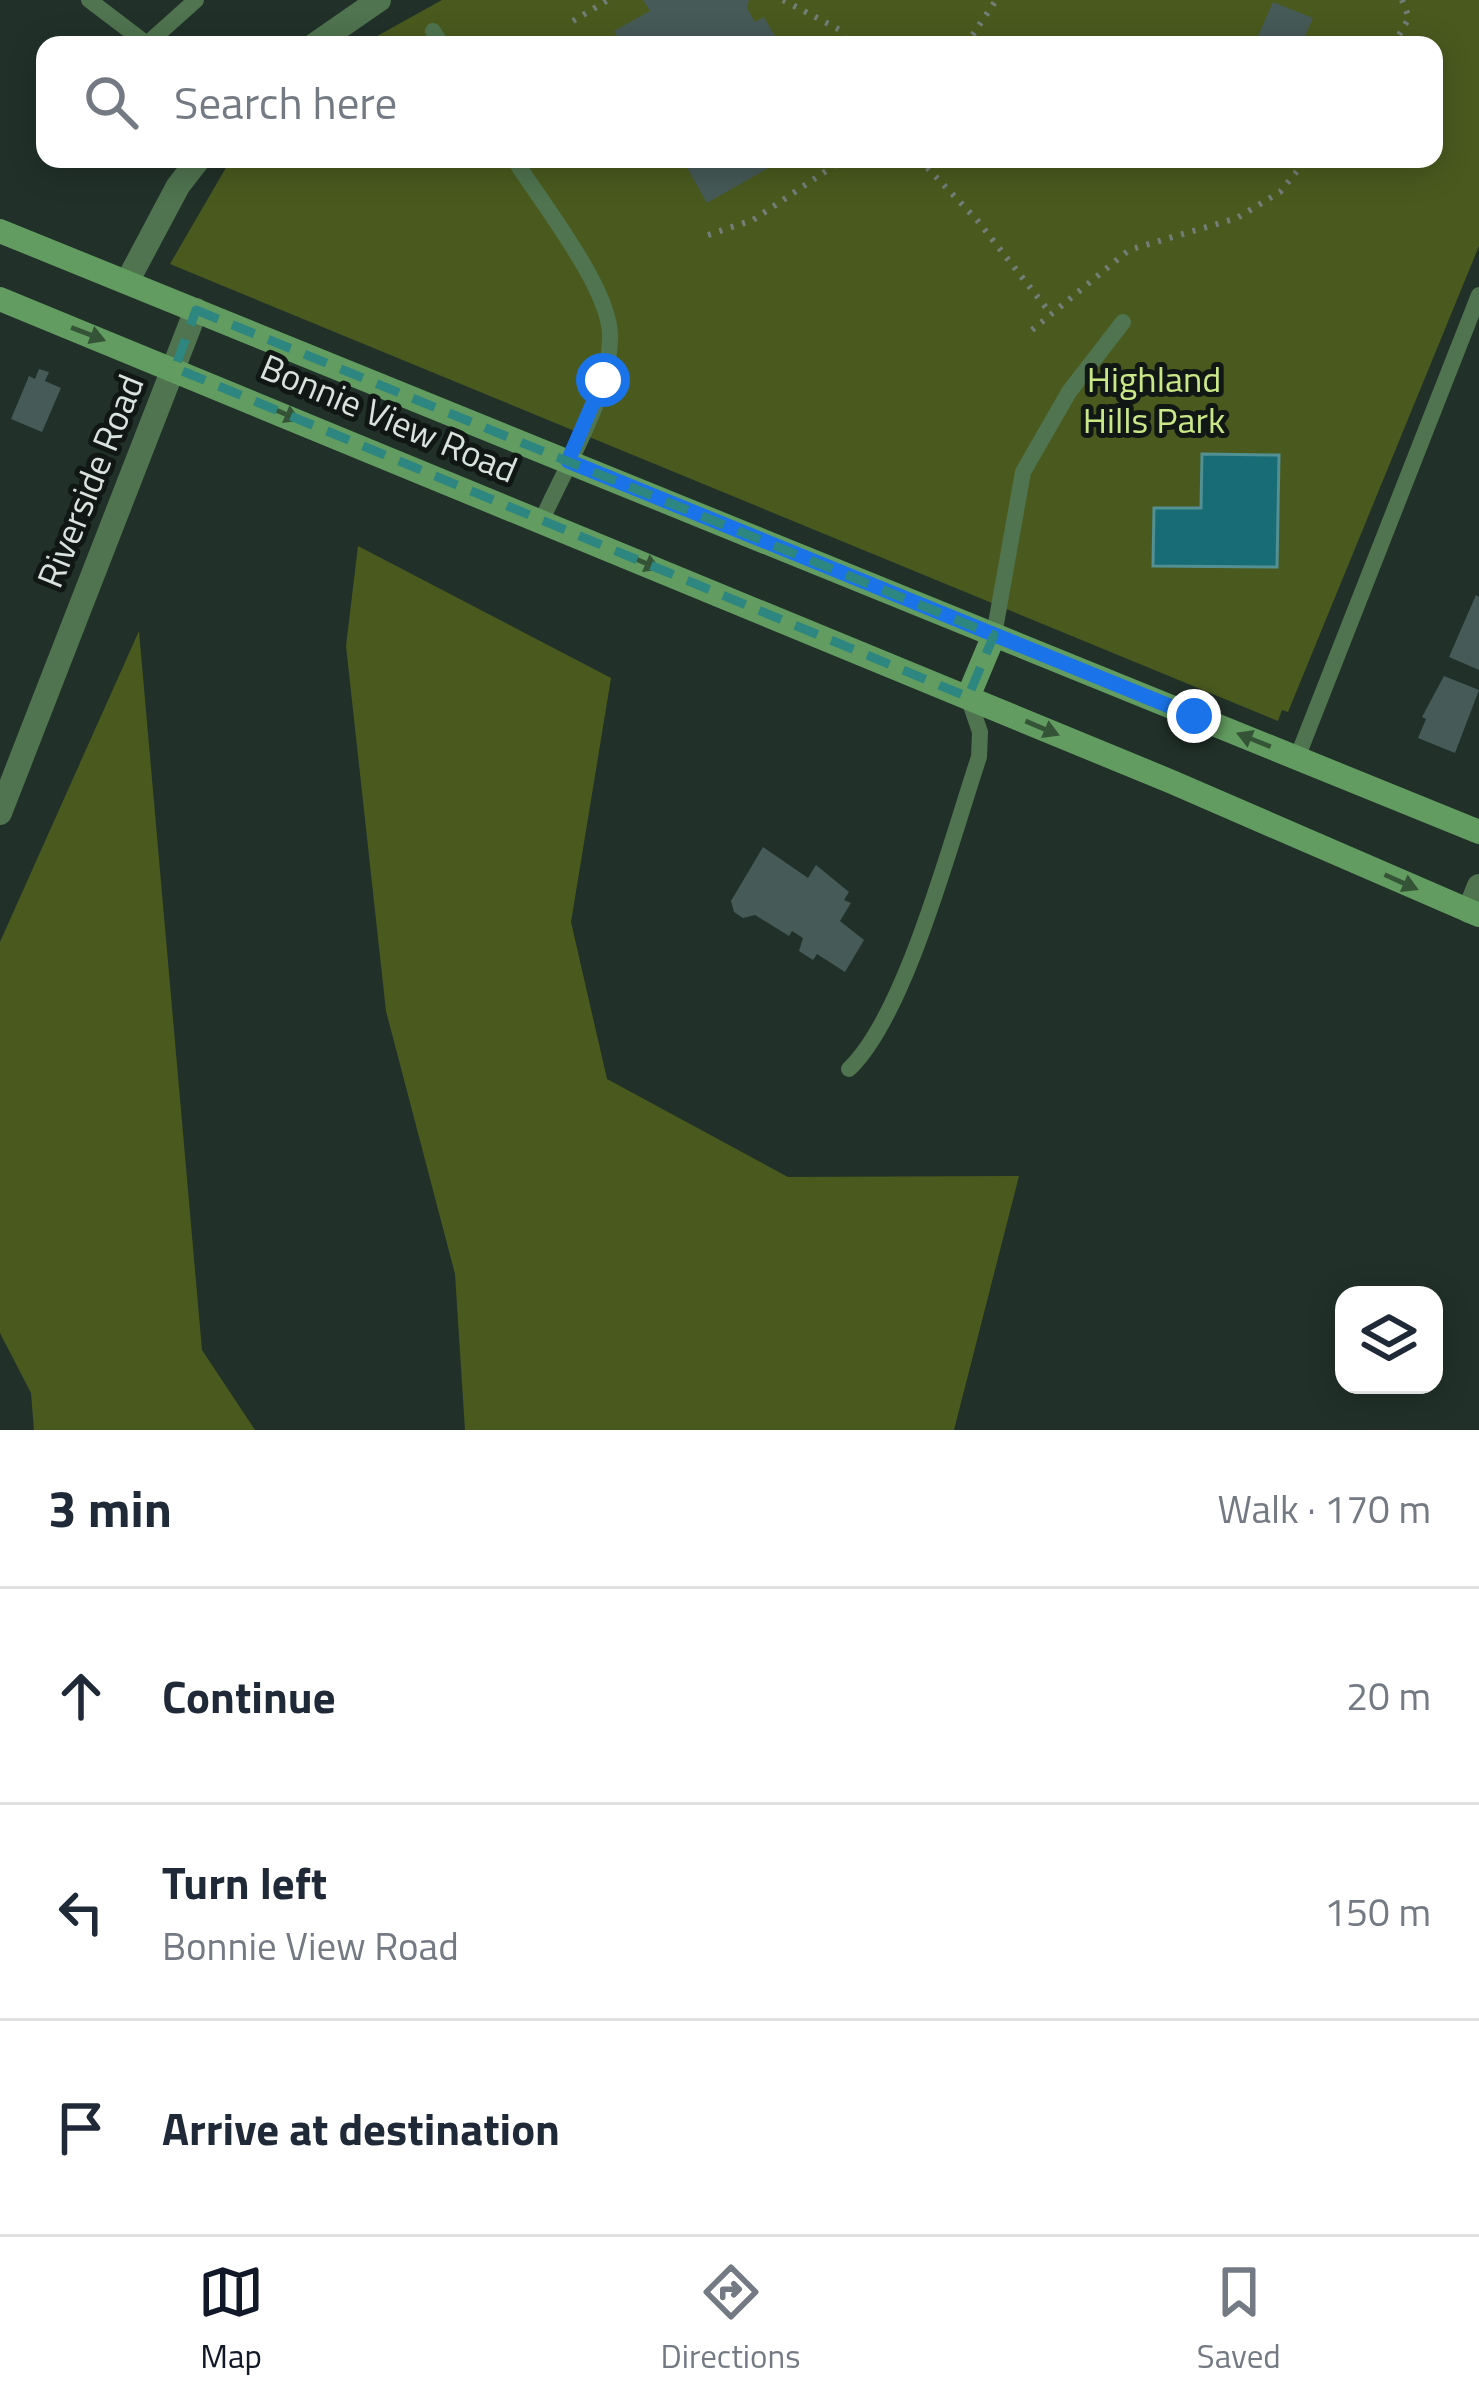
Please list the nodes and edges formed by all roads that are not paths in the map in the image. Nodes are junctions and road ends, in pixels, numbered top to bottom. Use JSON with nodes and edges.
{"nodes":[{"id":1,"x":89,"y":0,"type":"edge"},
{"id":2,"x":196,"y":0,"type":"edge"},
{"id":3,"x":379,"y":0,"type":"edge"},
{"id":4,"x":136,"y":36,"type":"edge"},
{"id":5,"x":156,"y":36,"type":"edge"},
{"id":6,"x":327,"y":36,"type":"edge"},
{"id":7,"x":192,"y":168,"type":"edge"},
{"id":8,"x":520,"y":168,"type":"edge"},
{"id":9,"x":0,"y":231,"type":"edge"},
{"id":10,"x":128,"y":282,"type":"junction"},
{"id":11,"x":1479,"y":295,"type":"edge"},
{"id":12,"x":0,"y":299,"type":"edge"},
{"id":13,"x":196,"y":310,"type":"junction"},
{"id":14,"x":1123,"y":322,"type":"dead end"},
{"id":15,"x":175,"y":368,"type":"junction"},
{"id":16,"x":568,"y":461,"type":"junction"},
{"id":17,"x":542,"y":520,"type":"junction"},
{"id":18,"x":994,"y":635,"type":"junction"},
{"id":19,"x":968,"y":697,"type":"junction"},
{"id":20,"x":1297,"y":758,"type":"junction"},
{"id":21,"x":0,"y":813,"type":"edge"},
{"id":22,"x":1479,"y":832,"type":"edge"},
{"id":23,"x":1479,"y":886,"type":"edge"},
{"id":24,"x":1474,"y":913,"type":"edge"},
{"id":25,"x":849,"y":1069,"type":"dead end"}],
"edges":[{"from":1,"to":4,"type":"lane"},
{"from":2,"to":5,"type":"lane"},
{"from":3,"to":6,"type":"street"},
{"from":7,"to":10,"type":"street"},
{"from":8,"to":16,"type":"lane"},
{"from":9,"to":10,"type":"main road","name":"Bonnie View Road"},
{"from":10,"to":13,"type":"main road","name":"Bonnie View Road"},
{"from":11,"to":20,"type":"lane"},
{"from":12,"to":15,"type":"main road","name":"Bonnie View Road","one_way":true},
{"from":13,"to":15,"type":"street","name":"Riverside Road"},
{"from":13,"to":16,"type":"main road","name":"Bonnie View Road"},
{"from":14,"to":18,"type":"lane"},
{"from":15,"to":17,"type":"main road","name":"Bonnie View Road","one_way":true},
{"from":15,"to":21,"type":"street","name":"Riverside Road"},
{"from":16,"to":17,"type":"lane"},
{"from":16,"to":18,"type":"main road","name":"Bonnie View Road"},
{"from":17,"to":19,"type":"main road","name":"Bonnie View Road","one_way":true},
{"from":18,"to":19,"type":"main road"},
{"from":20,"to":18,"type":"main road","name":"Bonnie View Road","one_way":true},
{"from":19,"to":24,"type":"main road","name":"Bonnie View Road","one_way":true},
{"from":19,"to":25,"type":"lane"},
{"from":20,"to":22,"type":"main road","name":"Bonnie View Road"},
{"from":23,"to":24,"type":"street"}]}
